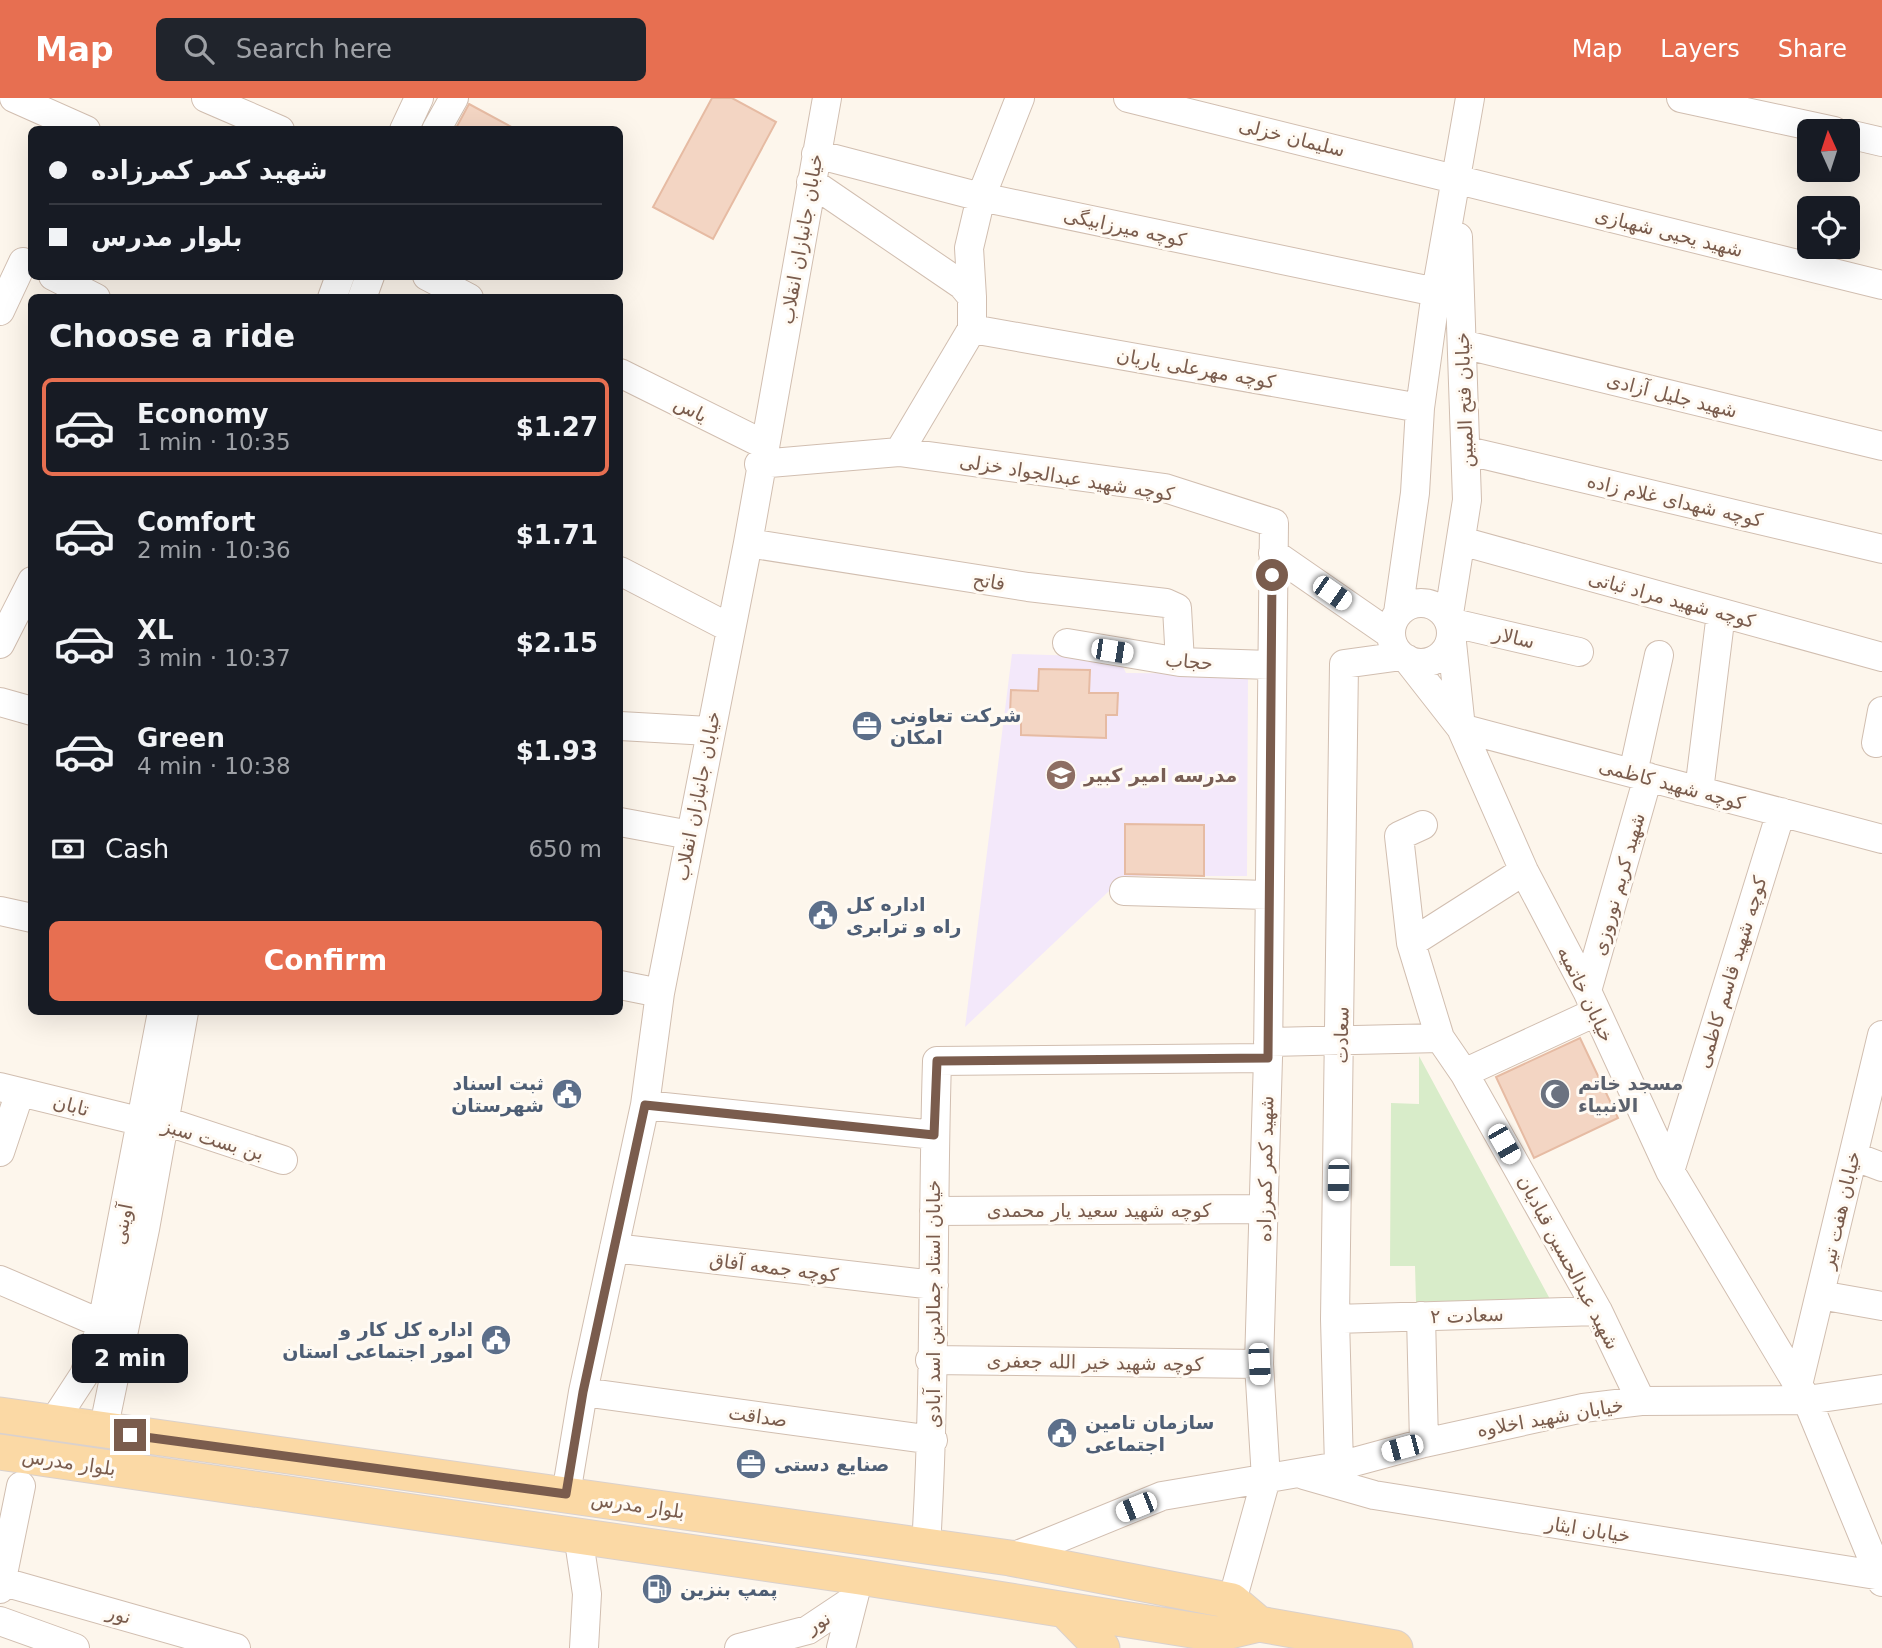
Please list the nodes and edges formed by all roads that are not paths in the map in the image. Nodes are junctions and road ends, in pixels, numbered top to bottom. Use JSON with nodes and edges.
{"nodes":[{"id":1,"x":14,"y":98,"type":"edge"},
{"id":2,"x":206,"y":98,"type":"edge"},
{"id":3,"x":419,"y":98,"type":"edge"},
{"id":4,"x":454,"y":98,"type":"edge"},
{"id":5,"x":827,"y":98,"type":"edge"},
{"id":6,"x":1020,"y":98,"type":"edge"},
{"id":7,"x":1128,"y":98,"type":"edge"},
{"id":8,"x":1470,"y":98,"type":"edge"},
{"id":9,"x":1698,"y":100,"type":"edge"},
{"id":10,"x":1797,"y":123,"type":"edge"},
{"id":11,"x":77,"y":126,"type":"edge"},
{"id":12,"x":271,"y":126,"type":"edge"},
{"id":13,"x":406,"y":126,"type":"edge"},
{"id":14,"x":438,"y":126,"type":"edge"},
{"id":15,"x":1860,"y":137,"type":"edge"},
{"id":16,"x":1882,"y":142,"type":"edge"},
{"id":17,"x":816,"y":154,"type":"junction"},
{"id":18,"x":1457,"y":178,"type":"junction"},
{"id":19,"x":811,"y":182,"type":"junction"},
{"id":20,"x":981,"y":197,"type":"junction"},
{"id":21,"x":18,"y":260,"type":"edge"},
{"id":22,"x":60,"y":280,"type":"edge"},
{"id":23,"x":435,"y":280,"type":"edge"},
{"id":24,"x":1882,"y":285,"type":"edge"},
{"id":25,"x":1436,"y":292,"type":"junction"},
{"id":26,"x":88,"y":294,"type":"edge"},
{"id":27,"x":461,"y":294,"type":"edge"},
{"id":28,"x":972,"y":297,"type":"junction"},
{"id":29,"x":0,"y":310,"type":"edge"},
{"id":30,"x":972,"y":329,"type":"junction"},
{"id":31,"x":1462,"y":344,"type":"junction"},
{"id":32,"x":623,"y":375,"type":"edge"},
{"id":33,"x":1420,"y":408,"type":"junction"},
{"id":34,"x":1882,"y":446,"type":"edge"},
{"id":35,"x":1468,"y":450,"type":"junction"},
{"id":36,"x":899,"y":452,"type":"junction"},
{"id":37,"x":761,"y":454,"type":"junction"},
{"id":38,"x":1274,"y":523,"type":"joint"},
{"id":39,"x":1461,"y":541,"type":"junction"},
{"id":40,"x":748,"y":543,"type":"junction"},
{"id":41,"x":1882,"y":549,"type":"edge"},
{"id":42,"x":1273,"y":552,"type":"junction"},
{"id":43,"x":623,"y":573,"type":"edge"},
{"id":44,"x":28,"y":589,"type":"edge"},
{"id":45,"x":1721,"y":613,"type":"junction"},
{"id":46,"x":1450,"y":624,"type":"junction"},
{"id":47,"x":730,"y":628,"type":"junction"},
{"id":48,"x":1400,"y":640,"type":"junction"},
{"id":49,"x":1067,"y":643,"type":"dead end"},
{"id":50,"x":0,"y":644,"type":"edge"},
{"id":51,"x":1579,"y":652,"type":"dead end"},
{"id":52,"x":1659,"y":655,"type":"dead end"},
{"id":53,"x":1882,"y":657,"type":"edge"},
{"id":54,"x":1180,"y":662,"type":"junction"},
{"id":55,"x":1270,"y":666,"type":"junction"},
{"id":56,"x":0,"y":702,"type":"edge"},
{"id":57,"x":28,"y":710,"type":"edge"},
{"id":58,"x":1882,"y":711,"type":"edge"},
{"id":59,"x":623,"y":726,"type":"edge"},
{"id":60,"x":1461,"y":728,"type":"junction"},
{"id":61,"x":709,"y":731,"type":"junction"},
{"id":62,"x":1876,"y":743,"type":"dead end"},
{"id":63,"x":1641,"y":775,"type":"junction"},
{"id":64,"x":1699,"y":791,"type":"junction"},
{"id":65,"x":1781,"y":812,"type":"junction"},
{"id":66,"x":623,"y":823,"type":"edge"},
{"id":67,"x":1423,"y":825,"type":"dead end"},
{"id":68,"x":690,"y":835,"type":"junction"},
{"id":69,"x":1882,"y":839,"type":"edge"},
{"id":70,"x":1524,"y":871,"type":"junction"},
{"id":71,"x":1124,"y":891,"type":"dead end"},
{"id":72,"x":1268,"y":895,"type":"junction"},
{"id":73,"x":0,"y":911,"type":"edge"},
{"id":74,"x":28,"y":917,"type":"edge"},
{"id":75,"x":1411,"y":943,"type":"junction"},
{"id":76,"x":623,"y":986,"type":"edge"},
{"id":77,"x":660,"y":993,"type":"junction"},
{"id":78,"x":1592,"y":1002,"type":"junction"},
{"id":79,"x":162,"y":1015,"type":"edge"},
{"id":80,"x":183,"y":1015,"type":"edge"},
{"id":81,"x":1882,"y":1035,"type":"edge"},
{"id":82,"x":1440,"y":1038,"type":"junction"},
{"id":83,"x":1341,"y":1040,"type":"junction"},
{"id":84,"x":1268,"y":1050,"type":"junction"},
{"id":85,"x":1878,"y":1069,"type":"edge"},
{"id":86,"x":1464,"y":1073,"type":"junction"},
{"id":87,"x":10,"y":1090,"type":"edge"},
{"id":88,"x":645,"y":1105,"type":"junction"},
{"id":89,"x":154,"y":1121,"type":"junction"},
{"id":90,"x":934,"y":1135,"type":"junction"},
{"id":91,"x":0,"y":1152,"type":"edge"},
{"id":92,"x":1853,"y":1156,"type":"junction"},
{"id":93,"x":283,"y":1160,"type":"dead end"},
{"id":94,"x":1882,"y":1167,"type":"edge"},
{"id":95,"x":1670,"y":1171,"type":"junction"},
{"id":96,"x":1264,"y":1209,"type":"junction"},
{"id":97,"x":934,"y":1211,"type":"junction"},
{"id":98,"x":614,"y":1248,"type":"junction"},
{"id":99,"x":0,"y":1280,"type":"edge"},
{"id":100,"x":934,"y":1285,"type":"junction"},
{"id":101,"x":1820,"y":1295,"type":"junction"},
{"id":102,"x":1882,"y":1306,"type":"edge"},
{"id":103,"x":1598,"y":1311,"type":"junction"},
{"id":104,"x":1421,"y":1316,"type":"junction"},
{"id":105,"x":1335,"y":1319,"type":"junction"},
{"id":106,"x":102,"y":1324,"type":"junction"},
{"id":107,"x":930,"y":1360,"type":"junction"},
{"id":108,"x":1259,"y":1364,"type":"junction"},
{"id":109,"x":1882,"y":1389,"type":"edge"},
{"id":110,"x":583,"y":1392,"type":"junction"},
{"id":111,"x":1802,"y":1392,"type":"junction"},
{"id":112,"x":1641,"y":1401,"type":"junction"},
{"id":113,"x":0,"y":1415,"type":"edge"},
{"id":114,"x":52,"y":1424,"type":"junction"},
{"id":115,"x":103,"y":1431,"type":"junction"},
{"id":116,"x":933,"y":1440,"type":"junction"},
{"id":117,"x":1424,"y":1443,"type":"junction"},
{"id":118,"x":0,"y":1452,"type":"edge"},
{"id":119,"x":46,"y":1458,"type":"junction"},
{"id":120,"x":97,"y":1466,"type":"junction"},
{"id":121,"x":1339,"y":1466,"type":"junction"},
{"id":122,"x":1298,"y":1473,"type":"junction"},
{"id":123,"x":1266,"y":1479,"type":"junction"},
{"id":124,"x":21,"y":1486,"type":"dead end"},
{"id":125,"x":566,"y":1494,"type":"junction"},
{"id":126,"x":763,"y":1523,"type":"junction"},
{"id":127,"x":578,"y":1535,"type":"junction"},
{"id":128,"x":926,"y":1546,"type":"junction"},
{"id":129,"x":1010,"y":1558,"type":"junction"},
{"id":130,"x":756,"y":1562,"type":"junction"},
{"id":131,"x":1881,"y":1578,"type":"edge"},
{"id":132,"x":1,"y":1583,"type":"edge"},
{"id":133,"x":856,"y":1588,"type":"junction"},
{"id":134,"x":1232,"y":1601,"type":"junction"},
{"id":135,"x":1065,"y":1610,"type":"junction"},
{"id":136,"x":0,"y":1621,"type":"edge"},
{"id":137,"x":1259,"y":1624,"type":"junction"},
{"id":138,"x":1214,"y":1641,"type":"edge"},
{"id":139,"x":1314,"y":1641,"type":"edge"},
{"id":140,"x":75,"y":1648,"type":"edge"},
{"id":141,"x":236,"y":1648,"type":"edge"},
{"id":142,"x":584,"y":1648,"type":"edge"},
{"id":143,"x":738,"y":1648,"type":"edge"},
{"id":144,"x":841,"y":1648,"type":"edge"},
{"id":145,"x":1102,"y":1648,"type":"edge"},
{"id":146,"x":1395,"y":1648,"type":"edge"}],
"edges":[{"from":1,"to":11,"type":"street"},
{"from":2,"to":12,"type":"street"},
{"from":3,"to":13,"type":"street"},
{"from":4,"to":14,"type":"street"},
{"from":5,"to":17,"type":"street","name":"خیابان جانبازان انقلاب"},
{"from":6,"to":20,"type":"street"},
{"from":7,"to":18,"type":"street","name":"سلیمان خزلی"},
{"from":8,"to":18,"type":"street","name":"خیابان فتح المبین"},
{"from":9,"to":10,"type":"street"},
{"from":15,"to":16,"type":"street"},
{"from":17,"to":19,"type":"street","name":"خیابان جانبازان انقلاب"},
{"from":17,"to":20,"type":"street","name":"کوچه میرزابیگی"},
{"from":18,"to":24,"type":"street","name":"شهید یحیی شهبازی"},
{"from":18,"to":25,"type":"street","name":"خیابان فتح المبین"},
{"from":18,"to":31,"type":"street","name":"خیابان فتح المبین"},
{"from":19,"to":28,"type":"street"},
{"from":19,"to":37,"type":"street","name":"خیابان جانبازان انقلاب"},
{"from":20,"to":25,"type":"street","name":"کوچه میرزابیگی"},
{"from":20,"to":28,"type":"street"},
{"from":21,"to":29,"type":"street"},
{"from":22,"to":26,"type":"street"},
{"from":23,"to":27,"type":"street"},
{"from":25,"to":33,"type":"street","name":"خیابان فتح المبین"},
{"from":28,"to":30,"type":"street"},
{"from":30,"to":33,"type":"street","name":"کوچه مهرعلی یاریان"},
{"from":30,"to":36,"type":"street"},
{"from":31,"to":34,"type":"street","name":"شهید جلیل آزادی"},
{"from":31,"to":35,"type":"street","name":"خیابان فتح المبین"},
{"from":32,"to":37,"type":"street","name":"یاس"},
{"from":33,"to":48,"type":"street","name":"خیابان فتح المبین"},
{"from":35,"to":39,"type":"street","name":"خیابان فتح المبین"},
{"from":35,"to":41,"type":"street","name":"کوچه شهدای غلام زاده"},
{"from":36,"to":37,"type":"street","name":"کوچه شهید عبدالجواد خزلی"},
{"from":36,"to":38,"type":"street","name":"کوچه شهید عبدالجواد خزلی"},
{"from":37,"to":40,"type":"street","name":"خیابان جانبازان انقلاب"},
{"from":38,"to":42,"type":"street","name":"شهید کمر کمرزاده"},
{"from":39,"to":45,"type":"street","name":"کوچه شهید مراد ثباتی"},
{"from":39,"to":46,"type":"street","name":"خیابان فتح المبین"},
{"from":40,"to":47,"type":"street","name":"خیابان جانبازان انقلاب"},
{"from":40,"to":54,"type":"street","name":"فاتح"},
{"from":42,"to":48,"type":"street"},
{"from":42,"to":55,"type":"street","name":"شهید کمر کمرزاده"},
{"from":43,"to":47,"type":"street"},
{"from":44,"to":50,"type":"street"},
{"from":45,"to":53,"type":"street","name":"کوچه شهید مراد ثباتی"},
{"from":45,"to":64,"type":"street"},
{"from":46,"to":48,"type":"street"},
{"from":46,"to":48,"type":"street"},
{"from":46,"to":51,"type":"street","name":"سالار"},
{"from":46,"to":60,"type":"street","name":"خیابان خاتمیه"},
{"from":47,"to":61,"type":"street","name":"خیابان جانبازان انقلاب"},
{"from":48,"to":60,"type":"street","name":"خیابان خاتمیه"},
{"from":48,"to":83,"type":"street","name":"سعادت"},
{"from":49,"to":54,"type":"street","name":"حجاب"},
{"from":52,"to":63,"type":"street","name":"شهید کریم نوروزی"},
{"from":54,"to":55,"type":"street","name":"حجاب"},
{"from":55,"to":72,"type":"street","name":"شهید کمر کمرزاده"},
{"from":56,"to":57,"type":"street"},
{"from":58,"to":62,"type":"street"},
{"from":59,"to":61,"type":"street"},
{"from":60,"to":63,"type":"street","name":"کوچه شهید کاظمی"},
{"from":60,"to":70,"type":"street","name":"خیابان خاتمیه"},
{"from":61,"to":68,"type":"street","name":"خیابان جانبازان انقلاب"},
{"from":63,"to":64,"type":"street","name":"کوچه شهید کاظمی"},
{"from":63,"to":78,"type":"street","name":"شهید کریم نوروزی"},
{"from":64,"to":65,"type":"street","name":"کوچه شهید کاظمی"},
{"from":65,"to":69,"type":"street","name":"کوچه شهید کاظمی"},
{"from":65,"to":95,"type":"street","name":"کوچه شهید قاسم کاظمی"},
{"from":66,"to":68,"type":"street"},
{"from":67,"to":75,"type":"street","name":"شهید عبدالحسین قبادیان"},
{"from":68,"to":77,"type":"street","name":"خیابان جانبازان انقلاب"},
{"from":70,"to":75,"type":"street"},
{"from":70,"to":78,"type":"street","name":"خیابان خاتمیه"},
{"from":71,"to":72,"type":"street"},
{"from":72,"to":84,"type":"street","name":"شهید کمر کمرزاده"},
{"from":73,"to":74,"type":"street"},
{"from":75,"to":82,"type":"street","name":"شهید عبدالحسین قبادیان"},
{"from":76,"to":77,"type":"street"},
{"from":77,"to":88,"type":"street","name":"خیابان جانبازان انقلاب"},
{"from":78,"to":86,"type":"street"},
{"from":78,"to":95,"type":"street","name":"خیابان خاتمیه"},
{"from":79,"to":89,"type":"street","name":"آوینی"},
{"from":80,"to":89,"type":"street","name":"آوینی"},
{"from":81,"to":85,"type":"street","name":"خیابان هفت تیر"},
{"from":82,"to":83,"type":"street"},
{"from":82,"to":86,"type":"street","name":"شهید عبدالحسین قبادیان"},
{"from":83,"to":84,"type":"street"},
{"from":83,"to":105,"type":"street","name":"سعادت"},
{"from":84,"to":90,"type":"street","name":"خیابان استاد جمالدین اسد آبادی"},
{"from":84,"to":96,"type":"street","name":"شهید کمر کمرزاده"},
{"from":85,"to":92,"type":"street","name":"خیابان هفت تیر"},
{"from":86,"to":103,"type":"street","name":"شهید عبدالحسین قبادیان"},
{"from":87,"to":89,"type":"street","name":"تابان"},
{"from":87,"to":91,"type":"street"},
{"from":88,"to":90,"type":"street"},
{"from":88,"to":98,"type":"street","name":"خیابان جانبازان انقلاب"},
{"from":89,"to":93,"type":"street","name":"بن بست سبز"},
{"from":89,"to":106,"type":"street","name":"آوینی"},
{"from":89,"to":115,"type":"street","name":"آوینی"},
{"from":90,"to":97,"type":"street","name":"خیابان استاد جمالدین اسد آبادی"},
{"from":92,"to":94,"type":"street"},
{"from":92,"to":101,"type":"street","name":"خیابان هفت تیر"},
{"from":95,"to":111,"type":"street","name":"خیابان خاتمیه"},
{"from":96,"to":97,"type":"street","name":"کوچه شهید سعید یار محمدی"},
{"from":96,"to":108,"type":"street","name":"شهید کمر کمرزاده"},
{"from":97,"to":100,"type":"street","name":"خیابان استاد جمالدین اسد آبادی"},
{"from":98,"to":100,"type":"street","name":"کوچه جمعه آفاق"},
{"from":98,"to":110,"type":"street","name":"خیابان جانبازان انقلاب"},
{"from":99,"to":106,"type":"street"},
{"from":100,"to":107,"type":"street","name":"خیابان استاد جمالدین اسد آبادی"},
{"from":101,"to":102,"type":"street"},
{"from":101,"to":111,"type":"street","name":"خیابان هفت تیر"},
{"from":103,"to":104,"type":"street","name":"سعادت ۲"},
{"from":103,"to":112,"type":"street","name":"شهید عبدالحسین قبادیان"},
{"from":104,"to":105,"type":"street","name":"سعادت ۲"},
{"from":104,"to":117,"type":"street"},
{"from":105,"to":121,"type":"street","name":"سعادت"},
{"from":106,"to":114,"type":"street","name":"آوینی"},
{"from":107,"to":108,"type":"street","name":"کوچه شهید خیر الله جعفری"},
{"from":107,"to":116,"type":"street","name":"خیابان استاد جمالدین اسد آبادی"},
{"from":108,"to":123,"type":"street","name":"شهید کمر کمرزاده"},
{"from":109,"to":111,"type":"street","name":"خیابان شهید اخلاوه"},
{"from":110,"to":116,"type":"street","name":"صداقت"},
{"from":110,"to":125,"type":"street","name":"خیابان جانبازان انقلاب"},
{"from":111,"to":112,"type":"street","name":"خیابان شهید اخلاوه"},
{"from":111,"to":131,"type":"street"},
{"from":112,"to":117,"type":"street","name":"خیابان شهید اخلاوه"},
{"from":113,"to":114,"type":"main road","name":"بلوار مدرس"},
{"from":114,"to":115,"type":"main road","name":"بلوار مدرس"},
{"from":114,"to":119,"type":"main road"},
{"from":115,"to":120,"type":"main road"},
{"from":115,"to":125,"type":"main road","name":"بلوار مدرس"},
{"from":116,"to":128,"type":"street","name":"خیابان استاد جمالدین اسد آبادی"},
{"from":117,"to":121,"type":"street","name":"خیابان شهید اخلاوه"},
{"from":118,"to":119,"type":"main road","name":"بلوار مدرس"},
{"from":119,"to":120,"type":"main road","name":"بلوار مدرس"},
{"from":120,"to":127,"type":"main road","name":"بلوار مدرس"},
{"from":121,"to":122,"type":"street","name":"خیابان شهید اخلاوه"},
{"from":122,"to":123,"type":"street","name":"خیابان شهید اخلاوه"},
{"from":122,"to":131,"type":"street","name":"خیابان ایثار"},
{"from":123,"to":129,"type":"street","name":"خیابان شهید اخلاوه"},
{"from":123,"to":134,"type":"street","name":"شهید کمر کمرزاده"},
{"from":124,"to":132,"type":"street"},
{"from":125,"to":126,"type":"main road","name":"بلوار مدرس"},
{"from":126,"to":128,"type":"main road","name":"بلوار مدرس"},
{"from":126,"to":130,"type":"main road"},
{"from":127,"to":130,"type":"main road","name":"بلوار مدرس"},
{"from":127,"to":142,"type":"street"},
{"from":128,"to":129,"type":"main road","name":"بلوار مدرس"},
{"from":129,"to":134,"type":"main road","name":"بلوار مدرس"},
{"from":130,"to":133,"type":"main road","name":"بلوار مدرس"},
{"from":132,"to":141,"type":"street","name":"نور"},
{"from":133,"to":135,"type":"main road","name":"بلوار مدرس"},
{"from":133,"to":143,"type":"street","name":"نور"},
{"from":133,"to":144,"type":"street"},
{"from":134,"to":137,"type":"main road"},
{"from":134,"to":138,"type":"main road"},
{"from":135,"to":138,"type":"main road","name":"بلوار مدرس"},
{"from":135,"to":145,"type":"main road"},
{"from":136,"to":140,"type":"street"},
{"from":137,"to":138,"type":"main road"},
{"from":137,"to":139,"type":"main road"},
{"from":139,"to":146,"type":"main road"}]}
